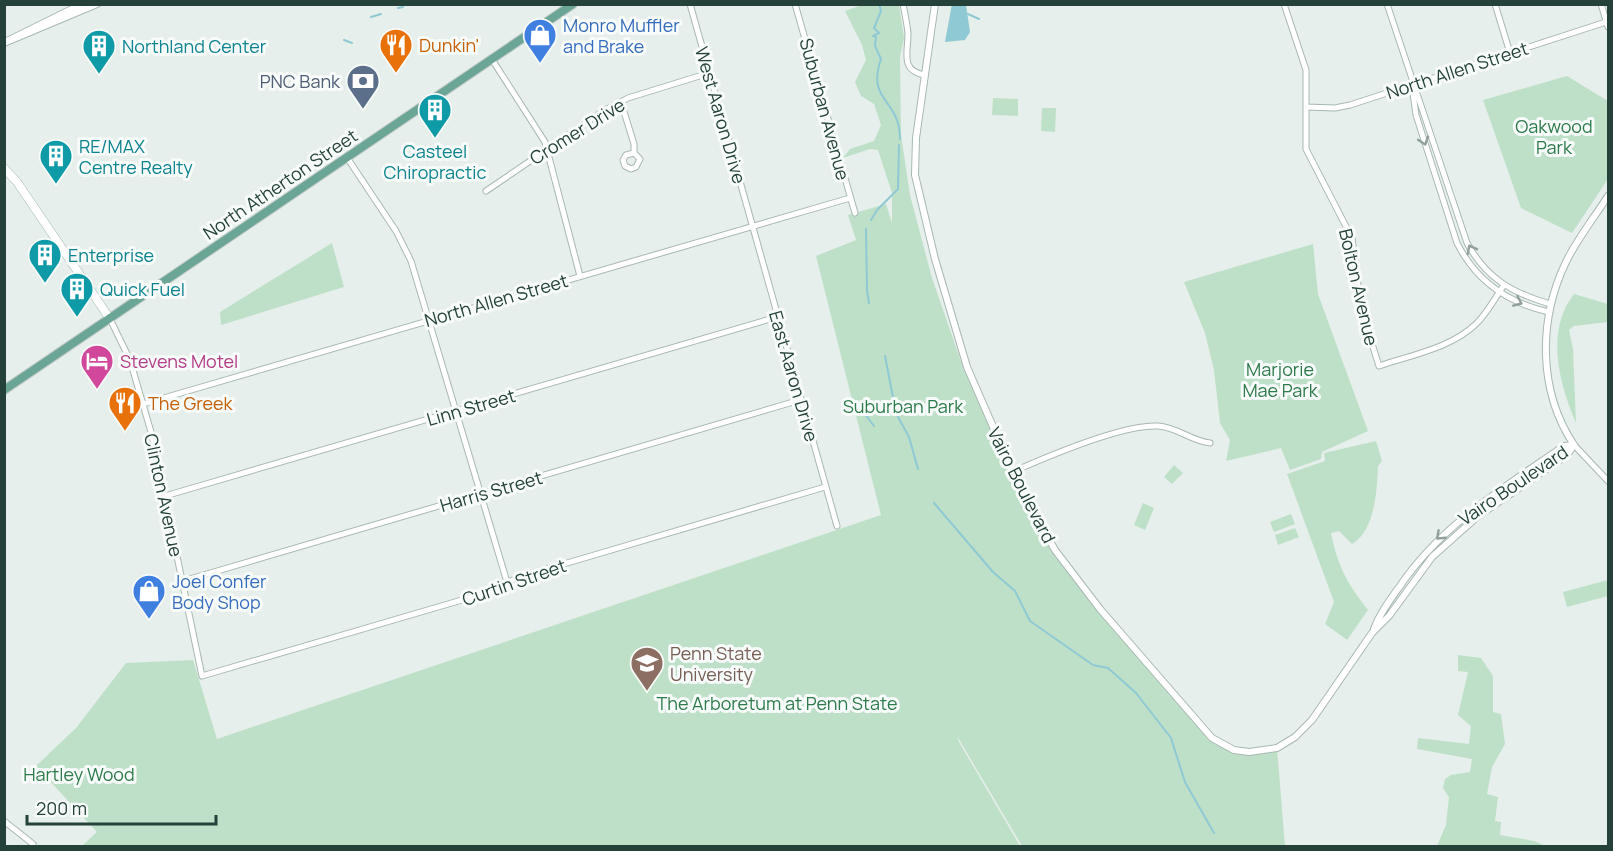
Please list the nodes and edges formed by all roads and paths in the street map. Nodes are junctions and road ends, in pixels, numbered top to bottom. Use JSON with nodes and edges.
{"nodes":[{"id":1,"x":82,"y":4,"type":"edge"},
{"id":2,"x":97,"y":4,"type":"edge"},
{"id":3,"x":573,"y":4,"type":"edge"},
{"id":4,"x":690,"y":4,"type":"edge"},
{"id":5,"x":795,"y":4,"type":"edge"},
{"id":6,"x":903,"y":4,"type":"edge"},
{"id":7,"x":935,"y":4,"type":"edge"},
{"id":8,"x":1284,"y":4,"type":"edge"},
{"id":9,"x":1387,"y":4,"type":"edge"},
{"id":10,"x":1495,"y":4,"type":"edge"},
{"id":11,"x":1601,"y":4,"type":"edge"},
{"id":12,"x":1607,"y":25,"type":"edge"},
{"id":13,"x":4,"y":43,"type":"edge"},
{"id":14,"x":1510,"y":53,"type":"junction"},
{"id":15,"x":493,"y":61,"type":"junction"},
{"id":16,"x":709,"y":73,"type":"junction"},
{"id":17,"x":925,"y":75,"type":"junction"},
{"id":18,"x":1412,"y":84,"type":"junction"},
{"id":19,"x":621,"y":102,"type":"junction"},
{"id":20,"x":1306,"y":107,"type":"junction"},
{"id":21,"x":546,"y":149,"type":"junction"},
{"id":22,"x":634,"y":153,"type":"dead end"},
{"id":23,"x":348,"y":159,"type":"junction"},
{"id":24,"x":4,"y":168,"type":"edge"},
{"id":25,"x":486,"y":191,"type":"dead end"},
{"id":26,"x":1608,"y":196,"type":"edge"},
{"id":27,"x":850,"y":198,"type":"junction"},
{"id":28,"x":855,"y":213,"type":"dead end"},
{"id":29,"x":752,"y":226,"type":"junction"},
{"id":30,"x":580,"y":276,"type":"junction"},
{"id":31,"x":1503,"y":285,"type":"junction"},
{"id":32,"x":1499,"y":292,"type":"junction"},
{"id":33,"x":1550,"y":304,"type":"junction"},
{"id":34,"x":1549,"y":312,"type":"junction"},
{"id":35,"x":777,"y":317,"type":"junction"},
{"id":36,"x":110,"y":319,"type":"junction"},
{"id":37,"x":429,"y":320,"type":"junction"},
{"id":38,"x":4,"y":390,"type":"edge"},
{"id":39,"x":800,"y":400,"type":"junction"},
{"id":40,"x":143,"y":404,"type":"junction"},
{"id":41,"x":455,"y":412,"type":"junction"},
{"id":42,"x":1210,"y":443,"type":"dead end"},
{"id":43,"x":1574,"y":445,"type":"junction"},
{"id":44,"x":1012,"y":472,"type":"junction"},
{"id":45,"x":1608,"y":481,"type":"edge"},
{"id":46,"x":825,"y":487,"type":"junction"},
{"id":47,"x":480,"y":494,"type":"junction"},
{"id":48,"x":165,"y":496,"type":"junction"},
{"id":49,"x":837,"y":526,"type":"dead end"},
{"id":50,"x":183,"y":581,"type":"junction"},
{"id":51,"x":507,"y":582,"type":"junction"},
{"id":52,"x":202,"y":676,"type":"joint"},
{"id":53,"x":4,"y":821,"type":"edge"},
{"id":54,"x":33,"y":844,"type":"dead end"}],
"edges":[{"from":1,"to":13,"type":"street"},
{"from":2,"to":13,"type":"street"},
{"from":3,"to":15,"type":"main road","name":"North Atherton Street"},
{"from":4,"to":16,"type":"street","name":"West Aaron Drive"},
{"from":5,"to":27,"type":"street","name":"Suburban Avenue"},
{"from":6,"to":17,"type":"street"},
{"from":7,"to":17,"type":"street","name":"Vairo Boulevard"},
{"from":8,"to":20,"type":"street","name":"Bolton Avenue"},
{"from":9,"to":18,"type":"street"},
{"from":10,"to":14,"type":"street"},
{"from":11,"to":12,"type":"street"},
{"from":12,"to":14,"type":"street","name":"North Allen Street"},
{"from":14,"to":18,"type":"street","name":"North Allen Street"},
{"from":15,"to":21,"type":"street"},
{"from":15,"to":23,"type":"main road","name":"North Atherton Street"},
{"from":16,"to":19,"type":"street","name":"Cromer Drive"},
{"from":16,"to":29,"type":"street","name":"West Aaron Drive"},
{"from":17,"to":44,"type":"street","name":"Vairo Boulevard"},
{"from":18,"to":20,"type":"street","name":"North Allen Street"},
{"from":31,"to":18,"type":"street","one_way":true},
{"from":18,"to":32,"type":"street","one_way":true},
{"from":19,"to":21,"type":"street","name":"Cromer Drive"},
{"from":19,"to":22,"type":"street"},
{"from":20,"to":32,"type":"street","name":"Bolton Avenue"},
{"from":21,"to":25,"type":"street","name":"Cromer Drive"},
{"from":21,"to":30,"type":"street"},
{"from":23,"to":36,"type":"main road","name":"North Atherton Street"},
{"from":23,"to":37,"type":"street"},
{"from":24,"to":36,"type":"main road"},
{"from":26,"to":33,"type":"street"},
{"from":27,"to":28,"type":"street","name":"Suburban Avenue"},
{"from":27,"to":29,"type":"street","name":"North Allen Street"},
{"from":29,"to":30,"type":"street","name":"North Allen Street"},
{"from":29,"to":35,"type":"street","name":"East Aaron Drive"},
{"from":30,"to":37,"type":"street","name":"North Allen Street"},
{"from":31,"to":32,"type":"street"},
{"from":31,"to":33,"type":"street"},
{"from":32,"to":34,"type":"street","one_way":true},
{"from":33,"to":34,"type":"street"},
{"from":34,"to":43,"type":"street"},
{"from":35,"to":39,"type":"street","name":"East Aaron Drive"},
{"from":35,"to":41,"type":"street","name":"Linn Street"},
{"from":36,"to":38,"type":"main road","name":"North Atherton Street"},
{"from":36,"to":40,"type":"street","name":"Clinton Avenue"},
{"from":37,"to":40,"type":"street","name":"North Allen Street"},
{"from":37,"to":41,"type":"street"},
{"from":39,"to":46,"type":"street","name":"East Aaron Drive"},
{"from":39,"to":47,"type":"street","name":"Harris Street"},
{"from":40,"to":48,"type":"street","name":"Clinton Avenue"},
{"from":41,"to":47,"type":"street"},
{"from":41,"to":48,"type":"street","name":"Linn Street"},
{"from":42,"to":44,"type":"street"},
{"from":43,"to":44,"type":"street","name":"Vairo Boulevard"},
{"from":43,"to":45,"type":"street"},
{"from":46,"to":49,"type":"street","name":"East Aaron Drive"},
{"from":46,"to":51,"type":"street","name":"Curtin Street"},
{"from":47,"to":50,"type":"street","name":"Harris Street"},
{"from":47,"to":51,"type":"street"},
{"from":48,"to":50,"type":"street","name":"Clinton Avenue"},
{"from":50,"to":52,"type":"street","name":"Clinton Avenue"},
{"from":51,"to":52,"type":"street","name":"Curtin Street"},
{"from":53,"to":54,"type":"street"}]}
